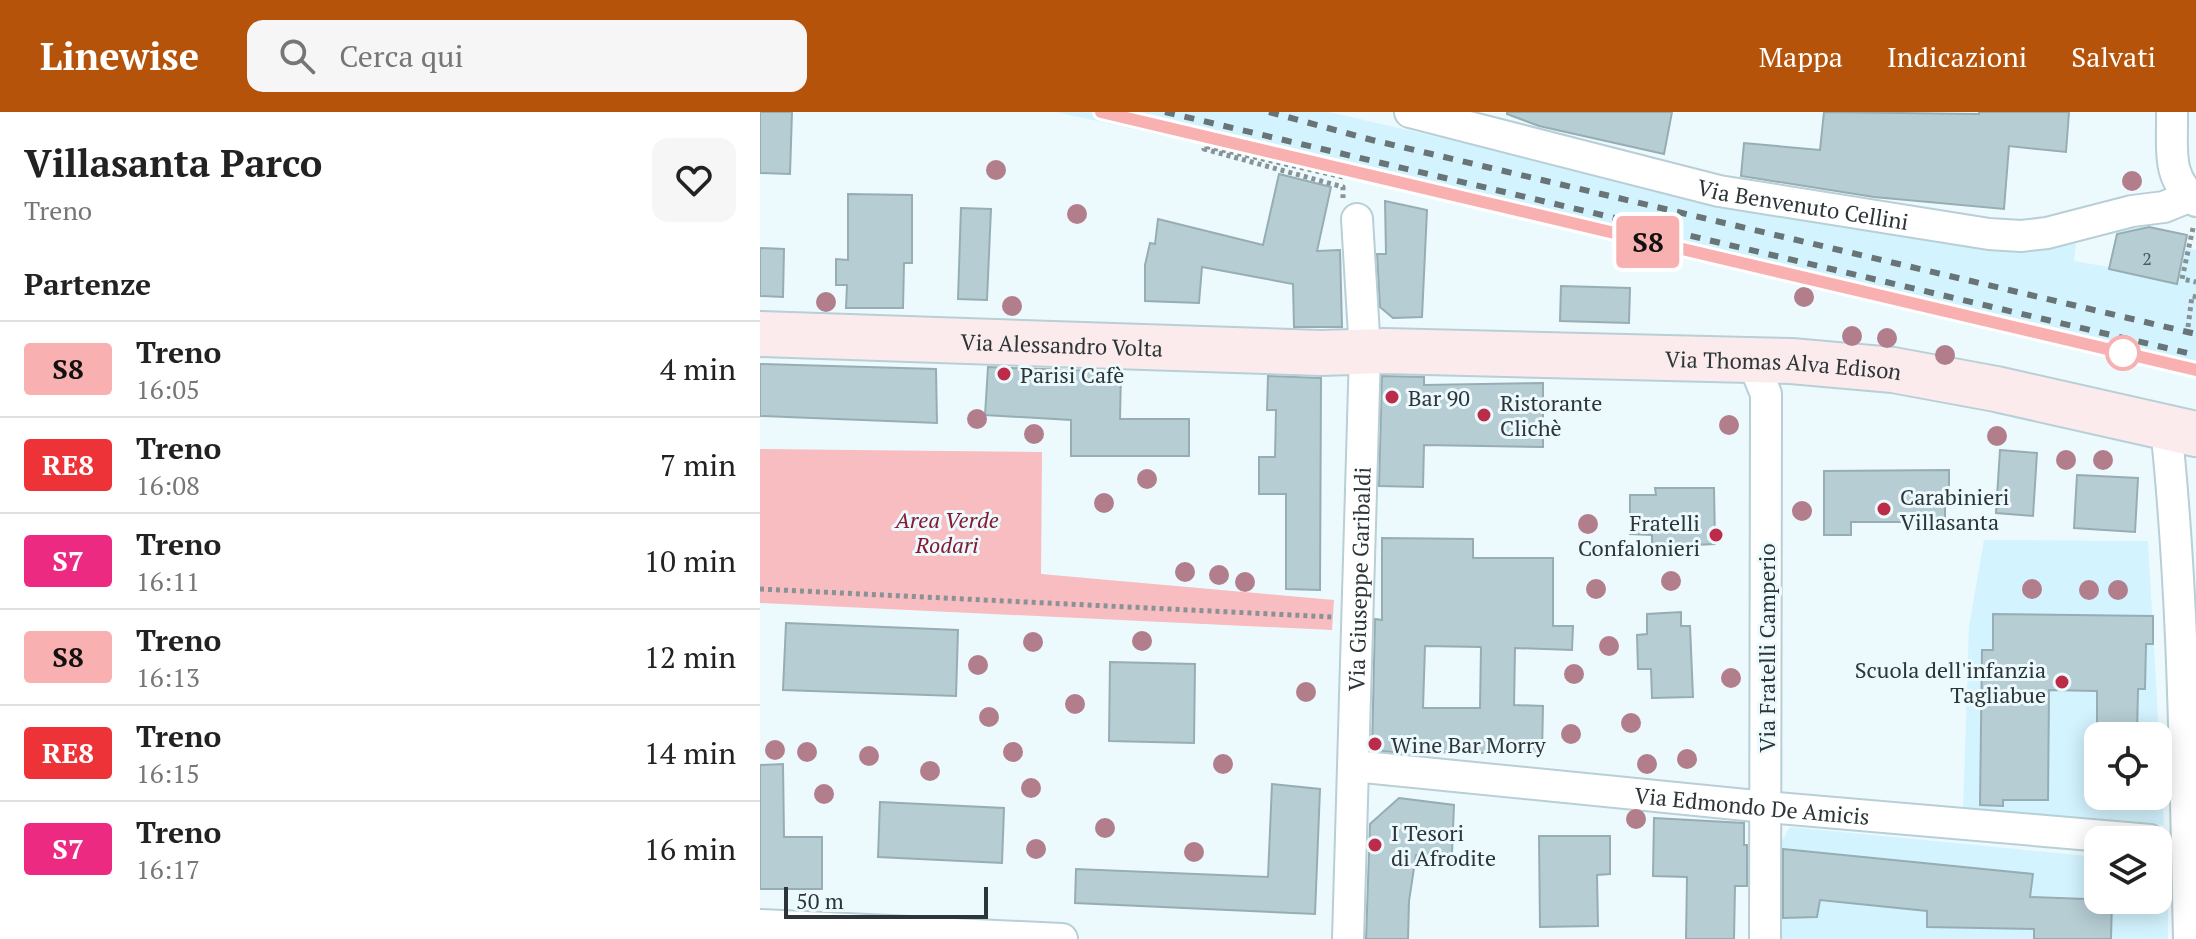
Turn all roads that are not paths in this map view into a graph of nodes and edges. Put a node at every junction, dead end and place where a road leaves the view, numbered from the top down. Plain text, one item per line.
1 (1410, 112) edge
2 (2172, 112) edge
3 (2194, 205) edge
4 (1357, 219) road end
5 (760, 334) edge
6 (1365, 352) junction
7 (1752, 360) junction
8 (2181, 431) edge
9 (1354, 766) junction
10 (1766, 807) junction
11 (2084, 834) edge
12 (2180, 844) edge
13 (760, 925) edge
14 (1062, 939) edge
15 (1348, 939) edge
16 (1765, 939) edge
17 (2189, 939) edge

1 - 3 street, Via Benvenuto Cellini
2 - 3 street
4 - 6 street, Via Giuseppe Garibaldi
5 - 6 main road, Via Alessandro Volta
6 - 7 main road, Via Thomas Alva Edison
6 - 9 street, Via Giuseppe Garibaldi
7 - 8 main road, Via Thomas Alva Edison
7 - 10 street, Via Fratelli Camperio
8 - 12 street
9 - 10 street, Via Edmondo De Amicis
9 - 15 street, Via Giuseppe Garibaldi
10 - 11 street, Via Edmondo De Amicis
10 - 16 street, Via Fratelli Camperio
12 - 17 street
13 - 14 street

